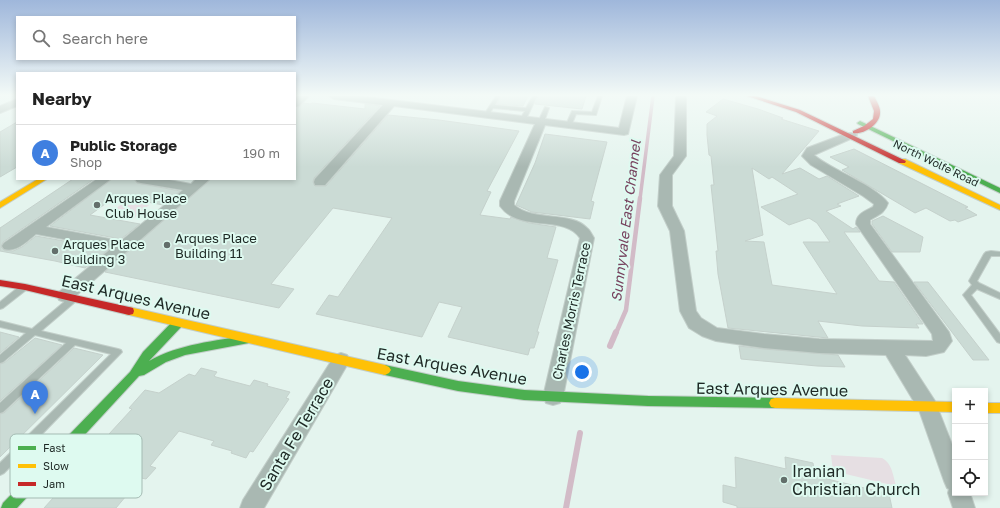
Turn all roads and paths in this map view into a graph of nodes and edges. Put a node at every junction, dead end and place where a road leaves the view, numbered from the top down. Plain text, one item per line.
1 (376, 120) edge
2 (536, 120) edge
3 (571, 120) edge
4 (627, 120) edge
5 (681, 120) edge
6 (817, 120) edge
7 (851, 120) edge
8 (874, 120) edge
9 (541, 122) junction
10 (569, 125) junction
11 (868, 126) junction
12 (851, 134) junction
13 (41, 180) edge
14 (104, 180) edge
15 (156, 180) edge
16 (320, 182) dead end
17 (199, 183) edge
18 (1000, 191) edge
19 (0, 206) edge
20 (1000, 208) edge
21 (33, 229) junction
22 (9, 246) dead end
23 (124, 246) junction
24 (1000, 254) edge
25 (0, 282) edge
26 (976, 285) junction
27 (25, 287) junction
28 (1000, 296) edge
29 (69, 297) junction
30 (0, 306) edge
31 (178, 322) junction
32 (0, 324) edge
33 (33, 332) junction
34 (249, 339) junction
35 (1000, 340) edge
36 (74, 341) junction
37 (891, 348) junction
38 (0, 360) edge
39 (341, 360) junction
40 (134, 375) junction
41 (552, 397) junction
42 (928, 407) junction
43 (952, 407) edge
44 (988, 408) edge
45 (1000, 408) edge
46 (0, 409) edge
47 (36, 434) edge
48 (78, 434) edge
49 (10, 460) edge
50 (0, 470) edge
51 (952, 473) edge
52 (960, 496) edge
53 (17, 498) edge
54 (8, 508) edge
55 (251, 508) edge
56 (964, 508) edge

1 - 16 street
2 - 9 street
3 - 10 lane
4 - 10 street
5 - 37 street
6 - 12 main road, North Wolfe Road
7 - 11 main road, North Wolfe Road
8 - 11 main road
9 - 10 street
9 - 41 street, Charles Morris Terrace
11 - 12 main road
11 - 18 main road, North Wolfe Road
12 - 20 main road, North Wolfe Road
12 - 37 street
13 - 19 main road
14 - 21 street
15 - 17 street
17 - 23 street
21 - 22 street
21 - 23 street
23 - 29 street
24 - 26 lane
25 - 27 main road, East Arques Avenue
26 - 28 lane
26 - 35 lane
27 - 29 main road, East Arques Avenue
27 - 30 lane
29 - 31 main road, East Arques Avenue
29 - 33 lane
31 - 34 main road, East Arques Avenue
31 - 40 main road
32 - 33 lane
33 - 36 lane
33 - 38 lane
34 - 39 main road, East Arques Avenue
34 - 40 main road
36 - 46 lane
36 - 47 lane
37 - 42 street
39 - 41 main road, East Arques Avenue
39 - 55 street, Santa Fe Terrace
40 - 48 main road
41 - 42 main road, East Arques Avenue
42 - 43 main road, East Arques Avenue
42 - 51 street
44 - 45 main road
49 - 50 lane
52 - 56 street
53 - 54 main road

